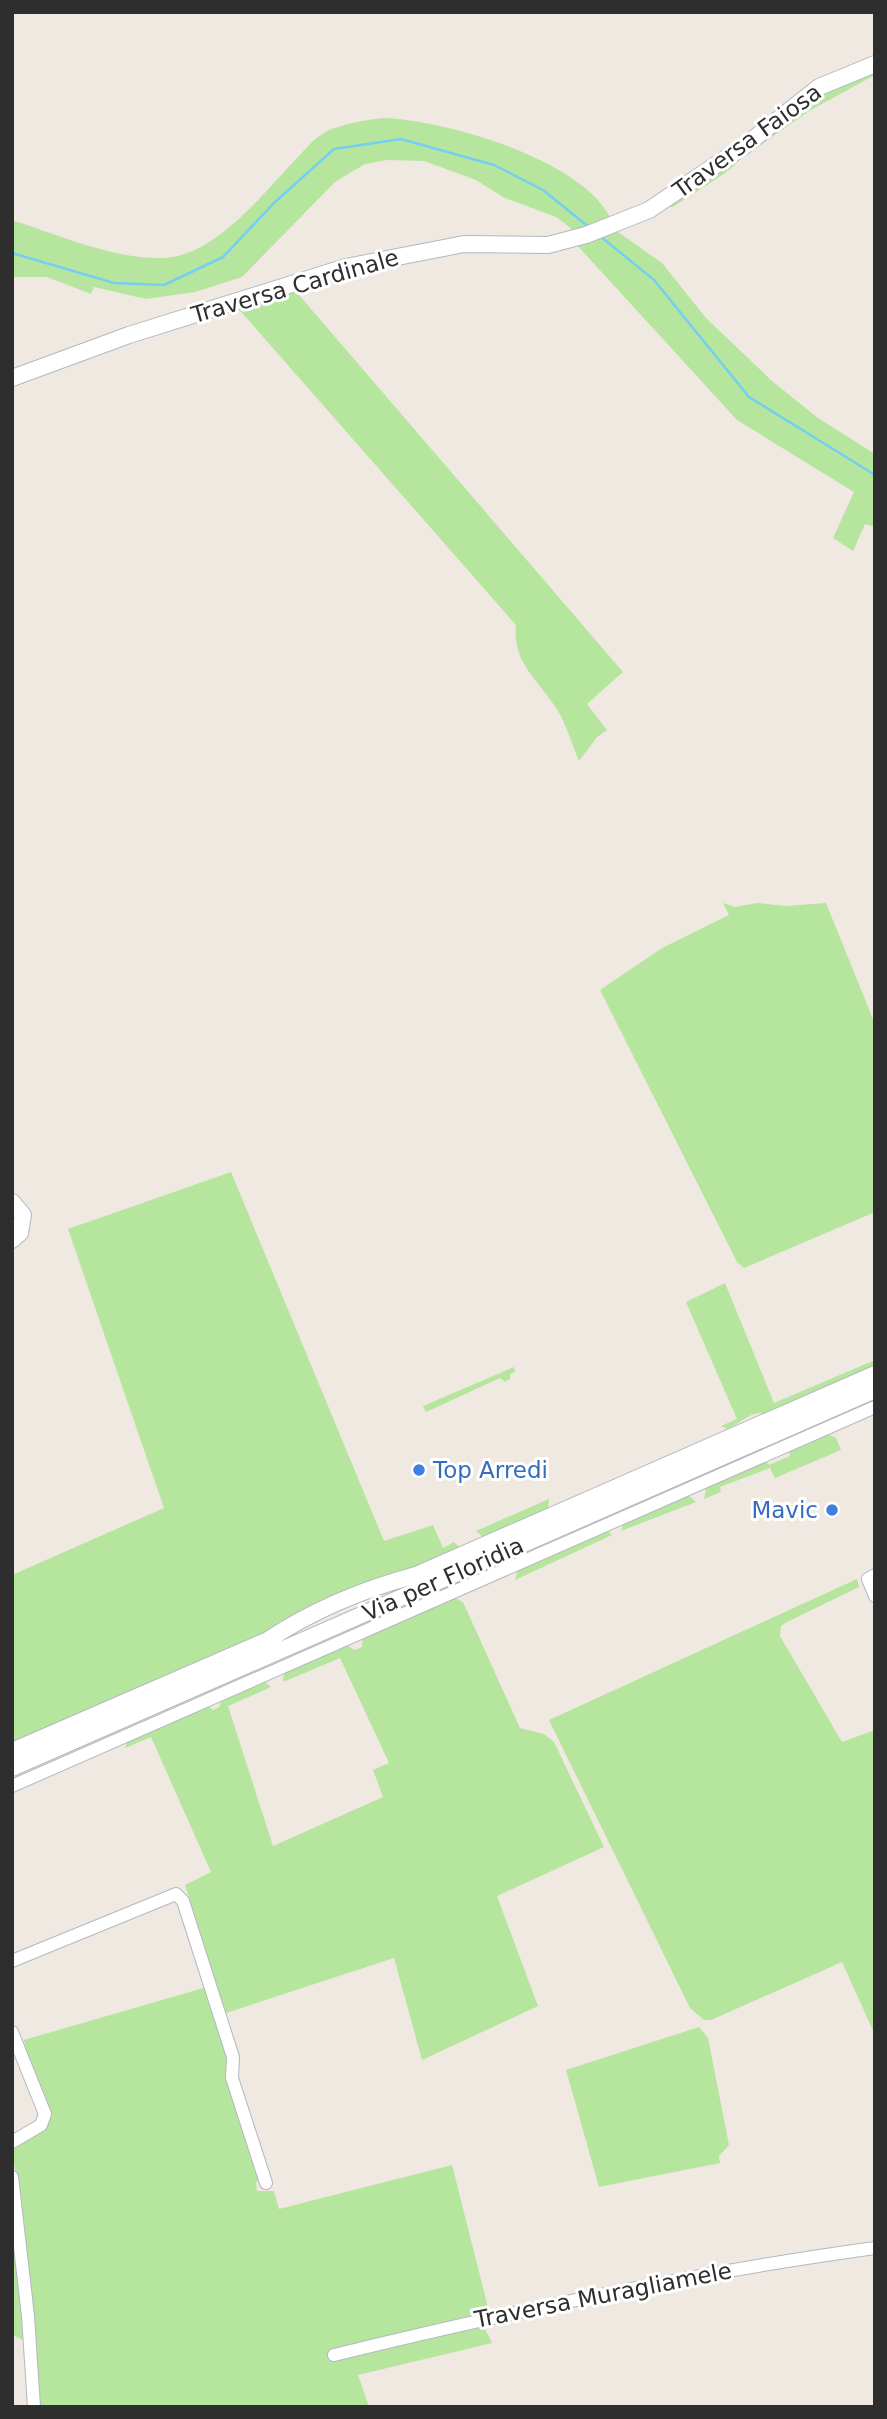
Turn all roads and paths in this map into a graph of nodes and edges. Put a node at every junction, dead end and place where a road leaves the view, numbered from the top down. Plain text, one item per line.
1 (875, 64) edge
2 (586, 235) joint
3 (12, 378) edge
4 (12, 1202) edge
5 (12, 1240) edge
6 (875, 1374) edge
7 (875, 1390) edge
8 (875, 1407) edge
9 (875, 1576) edge
10 (875, 1596) edge
11 (12, 1751) edge
12 (12, 1768) edge
13 (12, 1786) edge
14 (12, 1961) edge
15 (12, 2032) edge
16 (12, 2142) edge
17 (12, 2177) edge
18 (266, 2183) dead end
19 (875, 2248) edge
20 (334, 2355) dead end
21 (34, 2407) edge

1 - 2 street, Traversa Faiosa
2 - 3 street, Traversa Cardinale
4 - 5 street
6 - 11 street
7 - 12 street, Via per Floridia
8 - 13 street
9 - 10 street
14 - 18 street
15 - 16 street
17 - 21 street
19 - 20 street, Traversa Muragliamele

